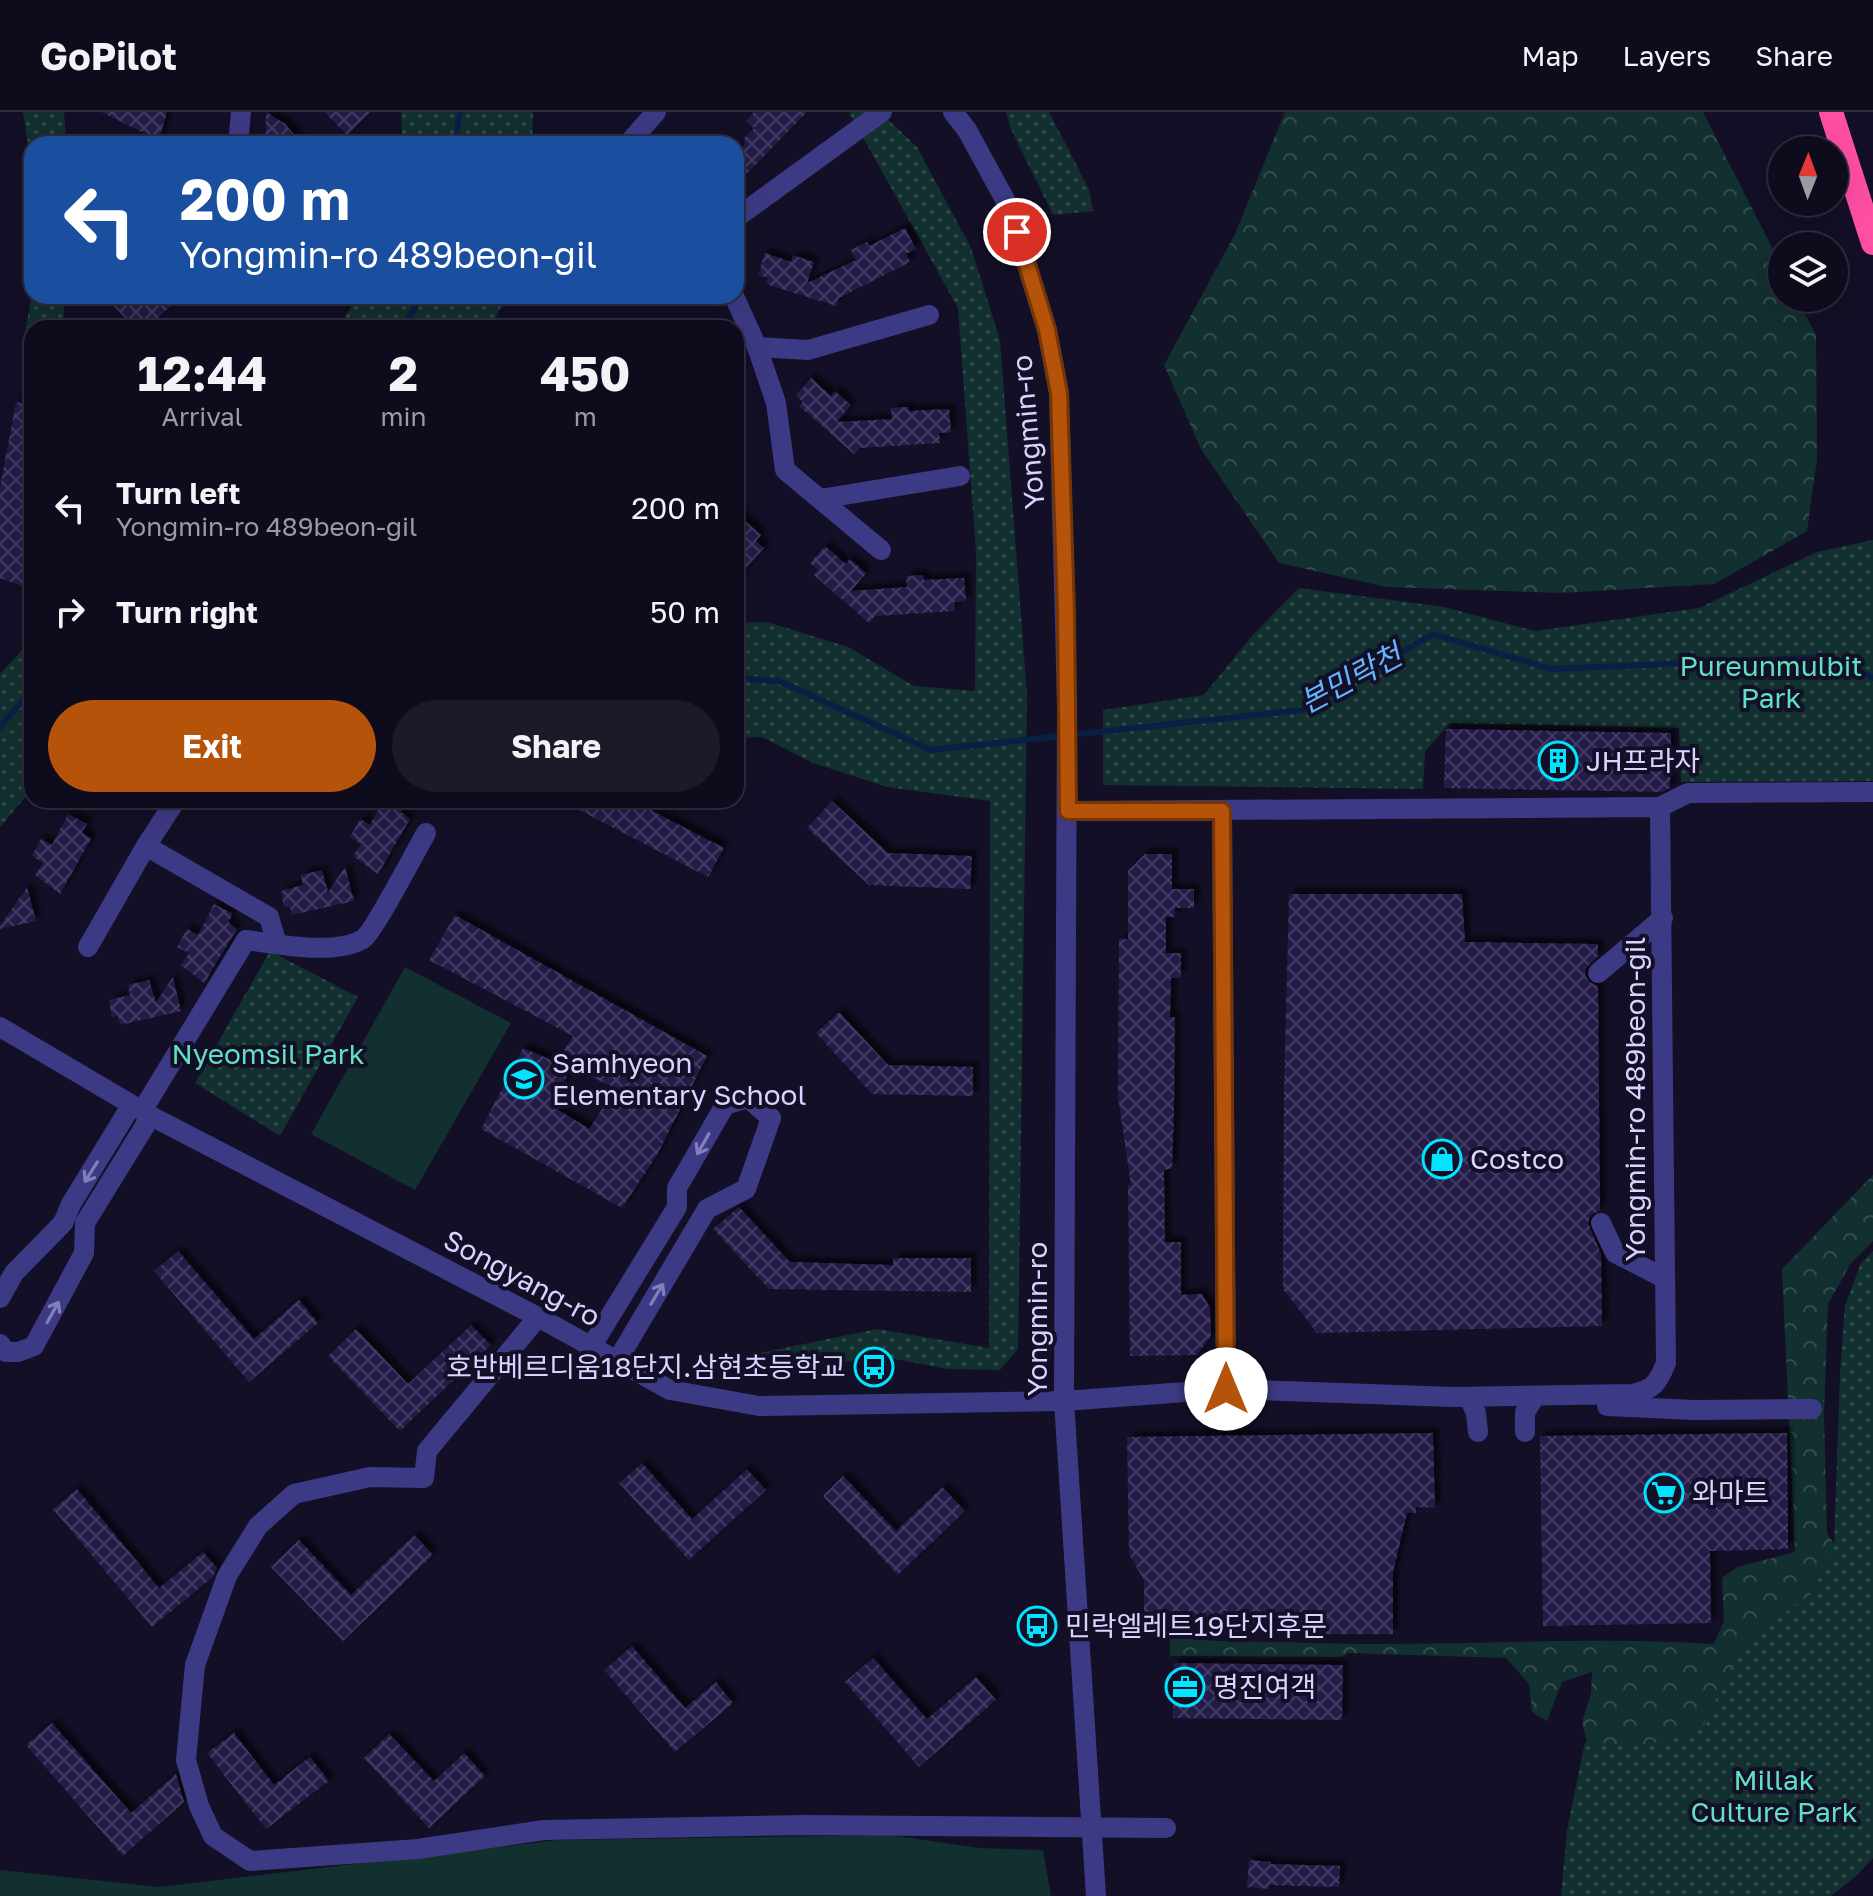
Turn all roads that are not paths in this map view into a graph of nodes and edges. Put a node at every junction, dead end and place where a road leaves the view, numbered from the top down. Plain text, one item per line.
1 (241, 112) edge
2 (656, 112) edge
3 (882, 112) edge
4 (953, 112) edge
5 (1831, 112) edge
6 (239, 136) edge
7 (635, 136) edge
8 (744, 212) edge
9 (1873, 243) edge
10 (738, 304) edge
11 (929, 315) dead end
12 (757, 347) junction
13 (960, 476) dead end
14 (820, 499) junction
15 (881, 550) dead end
16 (1873, 792) edge
17 (1660, 807) junction
18 (171, 808) edge
19 (1068, 811) junction
20 (1222, 811) junction
21 (426, 833) dead end
22 (146, 846) junction
23 (1663, 918) junction
24 (277, 944) junction
25 (88, 947) dead end
26 (1598, 973) dead end
27 (0, 1027) edge
28 (141, 1111) junction
29 (1601, 1223) dead end
30 (1664, 1278) junction
31 (0, 1298) edge
32 (538, 1317) junction
33 (0, 1344) edge
34 (591, 1347) junction
35 (617, 1361) junction
36 (1226, 1389) junction
37 (1568, 1396) junction
38 (1469, 1397) junction
39 (1534, 1398) junction
40 (1064, 1401) junction
41 (1812, 1409) dead end
42 (1478, 1432) dead end
43 (1525, 1432) dead end
44 (1093, 1827) junction
45 (1166, 1828) dead end
46 (1096, 1896) edge

1 - 6 street
2 - 7 street
3 - 8 street
4 - 19 street, Yongmin-ro
5 - 9 highway
10 - 12 street
11 - 12 street
12 - 14 street
13 - 14 street
14 - 15 street
16 - 17 street
17 - 20 street
17 - 23 street, Yongmin-ro 489beon-gil
18 - 22 street
19 - 20 street
19 - 40 street, Yongmin-ro
20 - 36 street
21 - 24 street
22 - 24 street
22 - 25 street
23 - 26 street
23 - 30 street, Yongmin-ro 489beon-gil
24 - 28 street
27 - 28 street, Songyang-ro
28 -> 31 street
28 - 32 street, Songyang-ro
33 -> 28 street
29 - 30 street
30 - 37 street, Yongmin-ro 489beon-gil
32 - 34 street, Songyang-ro
32 - 44 street
34 - 35 street, Songyang-ro
35 -> 34 street
35 - 40 street, Songyang-ro
36 - 38 street, Yongmin-ro 489beon-gil
36 - 40 street, Yongmin-ro 489beon-gil
37 - 39 street, Yongmin-ro 489beon-gil
37 - 41 street
38 - 39 street, Yongmin-ro 489beon-gil
38 - 42 street
39 - 43 street
40 - 44 street, Yongmin-ro
44 - 45 street
44 - 46 street, Yongmin-ro

